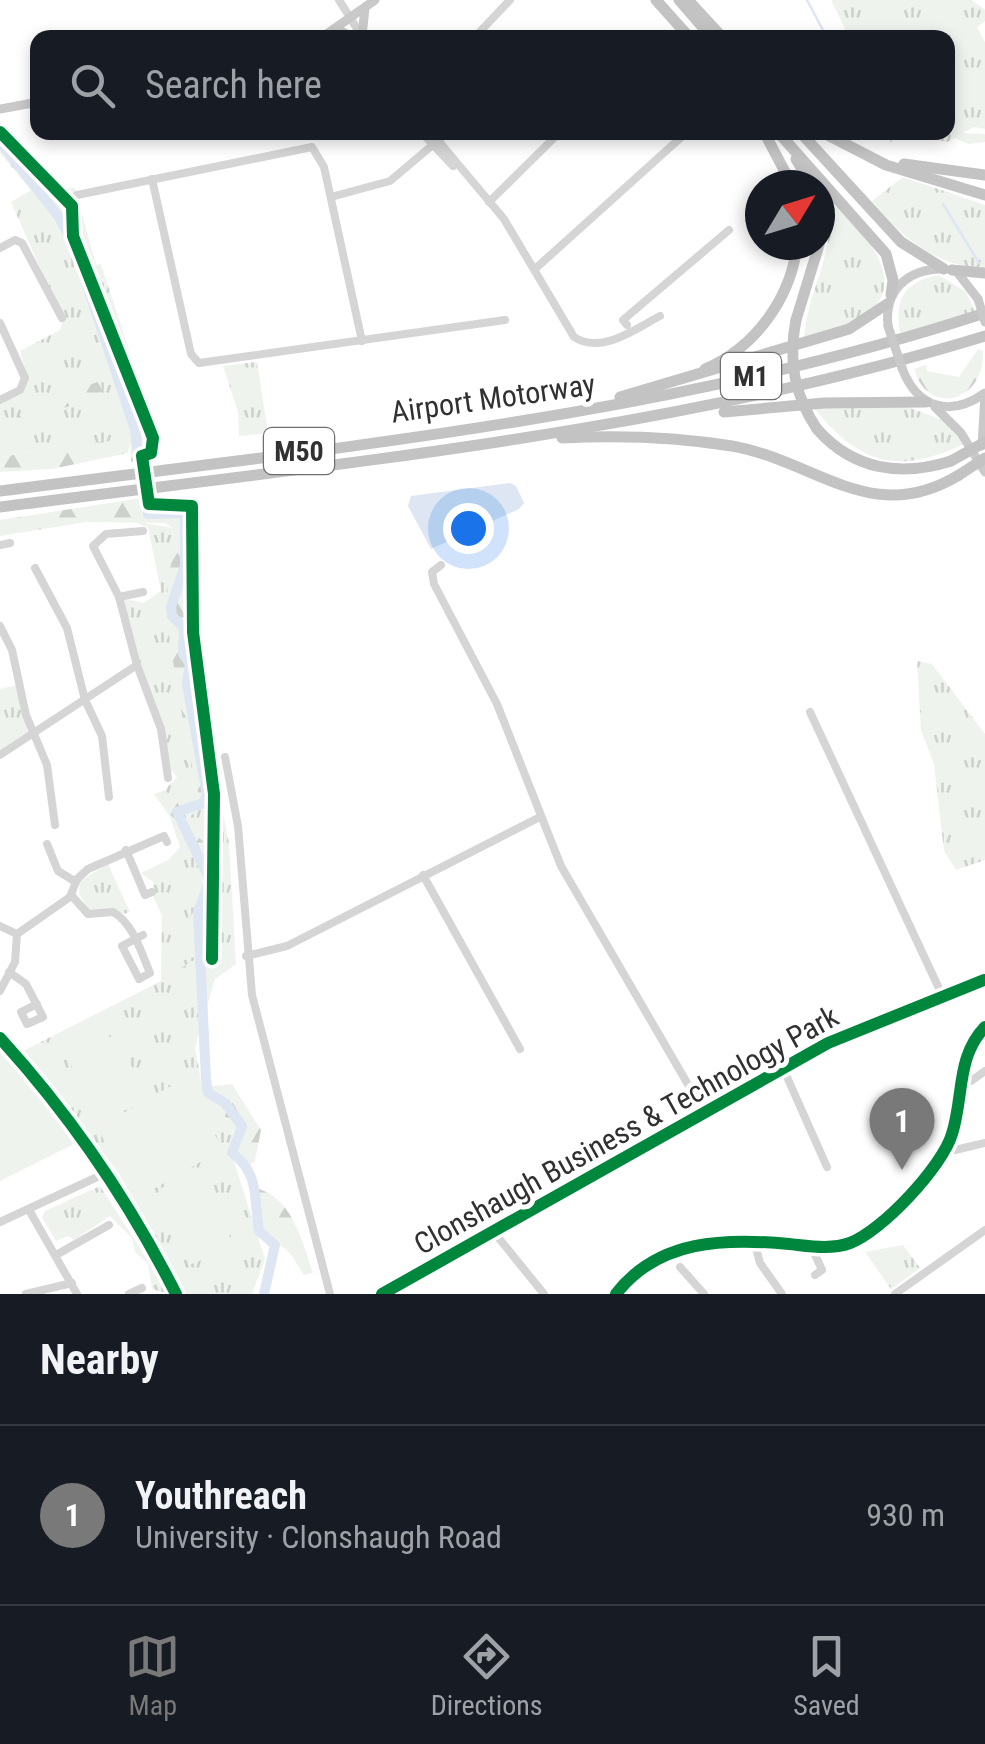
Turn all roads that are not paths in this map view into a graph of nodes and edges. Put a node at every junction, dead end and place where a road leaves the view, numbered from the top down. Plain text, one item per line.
1 (339, 0) edge
2 (375, 0) edge
3 (510, 0) edge
4 (655, 0) edge
5 (679, 0) edge
6 (688, 0) edge
7 (365, 8) junction
8 (355, 30) edge
9 (358, 30) edge
10 (358, 30) edge
11 (482, 30) edge
12 (681, 30) edge
13 (705, 30) edge
14 (716, 30) edge
15 (30, 103) edge
16 (0, 108) edge
17 (430, 140) edge
18 (434, 140) edge
19 (441, 140) edge
20 (552, 140) edge
21 (678, 140) edge
22 (768, 140) edge
23 (781, 140) edge
24 (783, 140) edge
25 (807, 140) edge
26 (838, 140) edge
27 (849, 140) edge
28 (436, 145) junction
29 (784, 170) edge
30 (802, 170) edge
31 (985, 175) edge
32 (152, 179) junction
33 (76, 195) dead end
34 (985, 195) edge
35 (331, 196) junction
36 (489, 202) junction
37 (729, 230) dead end
38 (0, 248) edge
39 (793, 260) edge
40 (814, 260) edge
41 (535, 270) junction
42 (948, 270) junction
43 (985, 273) edge
44 (889, 300) junction
45 (640, 304) junction
46 (985, 312) edge
47 (660, 316) dead end
48 (62, 318) dead end
49 (505, 320) dead end
50 (650, 322) junction
51 (985, 322) edge
52 (0, 324) edge
53 (626, 324) dead end
54 (985, 336) edge
55 (362, 341) junction
56 (664, 386) junction
57 (985, 394) edge
58 (0, 400) edge
59 (930, 404) junction
60 (514, 421) junction
61 (616, 424) junction
62 (491, 442) junction
63 (985, 442) edge
64 (985, 457) edge
65 (985, 472) edge
66 (0, 488) edge
67 (0, 511) edge
68 (143, 531) dead end
69 (441, 566) dead end
70 (35, 568) dead end
71 (144, 592) dead end
72 (119, 596) junction
73 (0, 626) edge
74 (137, 666) junction
75 (86, 700) junction
76 (810, 712) dead end
77 (34, 733) junction
78 (0, 754) edge
79 (225, 757) dead end
80 (168, 778) dead end
81 (110, 797) dead end
82 (540, 817) junction
83 (55, 824) dead end
84 (166, 842) dead end
85 (47, 844) dead end
86 (126, 850) junction
87 (424, 876) junction
88 (76, 882) junction
89 (152, 892) dead end
90 (72, 895) junction
91 (0, 926) edge
92 (16, 934) junction
93 (139, 938) junction
94 (246, 956) junction
95 (9, 972) junction
96 (984, 980) edge
97 (0, 990) edge
98 (943, 997) junction
99 (36, 1004) dead end
100 (985, 1026) edge
101 (0, 1038) edge
102 (520, 1049) dead end
103 (783, 1068) junction
104 (985, 1071) edge
105 (971, 1081) dead end
106 (704, 1112) junction
107 (985, 1144) edge
108 (955, 1150) dead end
109 (827, 1167) dead end
110 (108, 1172) junction
111 (30, 1210) junction
112 (0, 1222) edge
113 (110, 1226) dead end
114 (985, 1230) edge
115 (493, 1232) junction
116 (755, 1244) junction
117 (812, 1246) junction
118 (56, 1255) junction
119 (680, 1267) dead end
120 (815, 1275) dead end
121 (404, 1282) junction
122 (72, 1283) junction
123 (142, 1288) dead end
124 (26, 1294) edge
125 (77, 1294) edge
126 (129, 1294) edge
127 (176, 1294) edge
128 (330, 1294) edge
129 (382, 1294) edge
130 (410, 1294) edge
131 (544, 1294) edge
132 (616, 1294) edge
133 (704, 1294) edge
134 (782, 1294) edge
135 (895, 1294) edge

1 - 8 street
2 - 7 main road
3 - 11 street
4 - 12 highway
5 - 13 highway
6 - 14 highway
7 - 9 main road
7 - 10 main road
15 - 16 main road
17 - 28 street
18 - 28 street
19 - 28 street
20 - 36 street
21 - 41 street
22 - 29 highway
23 - 30 highway
24 - 44 highway
25 - 42 highway
26 - 34 highway
27 - 31 highway
28 - 35 street
28 - 36 street
32 - 33 street
32 - 35 street
32 - 55 street
35 - 55 street
36 - 41 street
37 - 45 street
38 - 48 street
39 - 56 highway, M50
40 - 63 highway, bridge
41 - 50 street
42 - 43 highway
42 - 44 main road
42 - 51 main road, bridge
44 - 56 highway
44 - 59 main road, bridge
45 - 50 street
45 - 53 street
46 - 60 highway, Airport Motorway / M1
47 - 50 street
49 - 55 street
52 - 58 street
54 - 61 highway, Airport Motorway / M1
56 - 60 highway, M50
57 - 59 main road
57 - 64 main road
59 - 61 highway
59 - 65 main road
60 - 66 highway, Airport Motorway / M50
61 - 62 highway, Airport Motorway / M1
62 - 64 highway, M50, bridge
62 - 67 highway, Airport Motorway / M50
68 - 72 street
69 - 82 street, Clonshaugh Business & Technology Park
70 - 75 street
71 - 72 street
72 - 74 street
73 - 77 street
74 - 75 street
74 - 80 street
75 - 77 street
75 - 81 street
76 - 98 street
77 - 78 street
77 - 83 street
79 - 94 street
82 - 87 street
82 - 106 street, Clonshaugh Business & Technology Park
84 - 86 street
85 - 88 street
86 - 88 street
86 - 89 street
87 - 94 street
87 - 102 street
88 - 90 street
90 - 92 street
90 - 93 street
91 - 92 street
92 - 95 street
93 - 93 street
94 - 128 street
95 - 97 street
95 - 99 street
96 - 98 street, Clonshaugh Business & Technology Park
98 - 103 street, Clonshaugh Business & Technology Park
100 - 117 street
101 - 110 main road
103 - 106 street, Clonshaugh Business & Technology Park
103 - 109 street, Clonshaugh Business & Technology Park
104 - 105 street
106 - 115 street, Clonshaugh Business & Technology Park
107 - 108 street
110 - 111 street
110 - 127 main road
111 - 112 street
111 - 118 street
113 - 118 street
114 - 135 street
115 - 121 street, Clonshaugh Business & Technology Park
115 - 131 street, Clonshaugh Business & Technology Park
116 - 117 street
116 - 132 street
116 - 134 street
117 - 120 street
118 - 122 street
119 - 133 street
121 - 129 street, Clonshaugh Business & Technology Park
121 - 130 street, Clonshaugh Business & Technology Park
122 - 124 street
122 - 125 street
123 - 126 street

